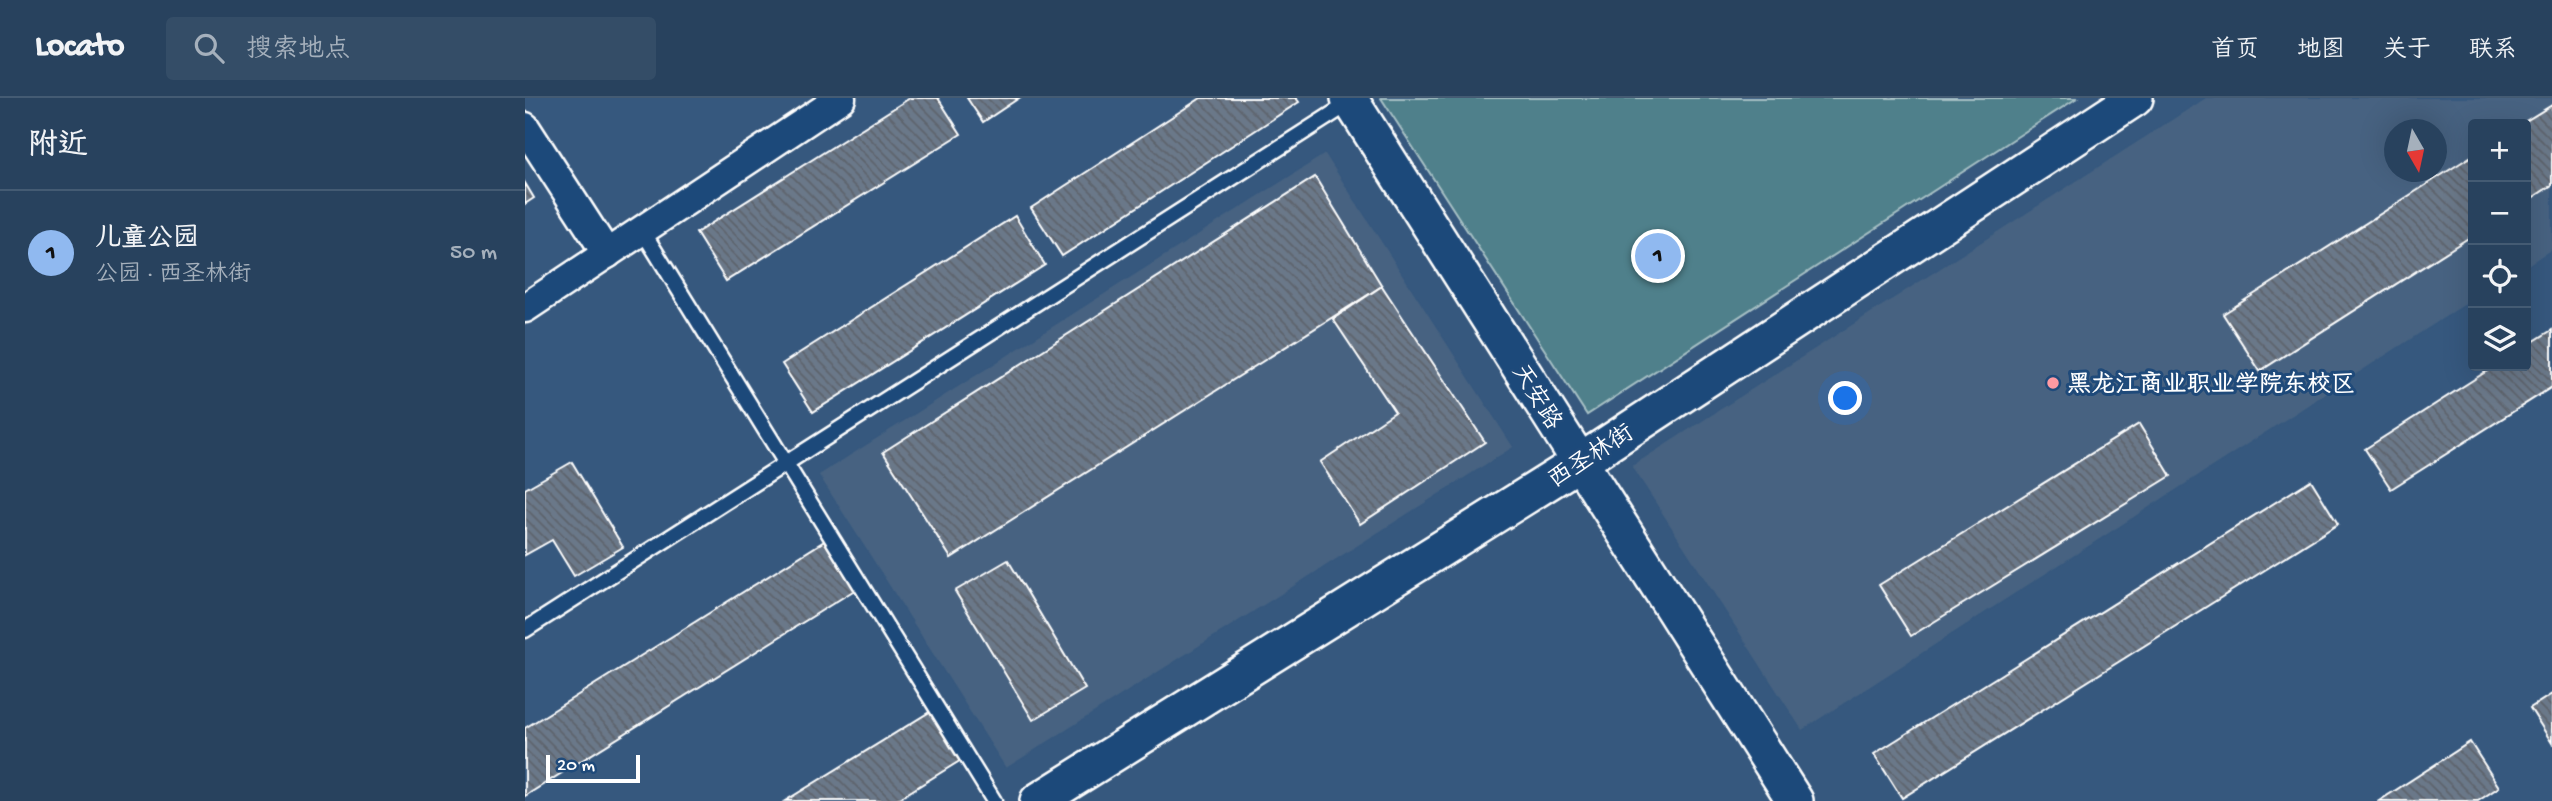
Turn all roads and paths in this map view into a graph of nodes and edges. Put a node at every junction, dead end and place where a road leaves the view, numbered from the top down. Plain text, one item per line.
1 (841, 98) edge
2 (2135, 98) edge
3 (1350, 100) edge
4 (525, 127) edge
5 (642, 230) junction
6 (607, 254) junction
7 (525, 308) edge
8 (1580, 462) junction
9 (784, 464) junction
10 (525, 630) edge
11 (994, 801) edge
12 (1038, 801) edge
13 (1795, 801) edge

1 - 5 street
2 - 8 street, 西圣林街
3 - 8 street, 天安路
3 - 9 lane
4 - 6 street
5 - 6 street
5 - 9 lane
6 - 7 street
8 - 12 street, 西圣林街
8 - 13 street, 天安路
9 - 10 lane
9 - 11 lane

